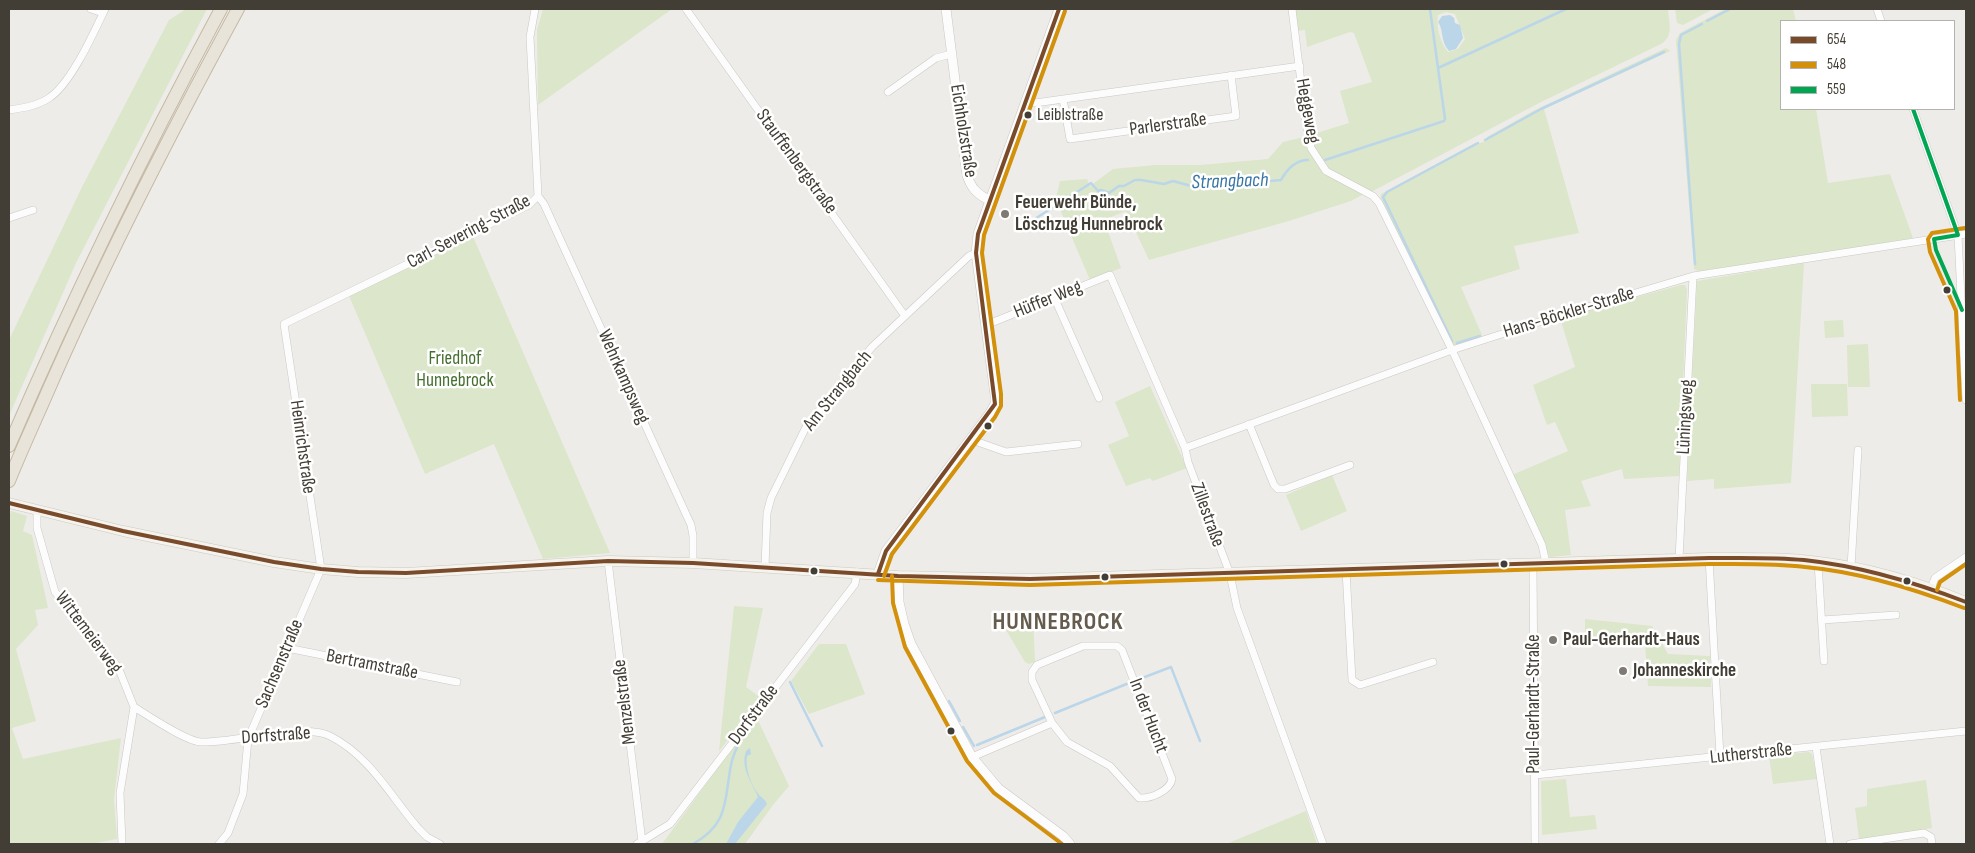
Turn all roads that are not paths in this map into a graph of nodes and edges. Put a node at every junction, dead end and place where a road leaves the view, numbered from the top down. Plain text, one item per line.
1 (91, 9) edge
2 (221, 9) edge
3 (238, 9) edge
4 (535, 9) edge
5 (686, 9) edge
6 (946, 9) edge
7 (1059, 9) edge
8 (1292, 9) edge
9 (104, 11) edge
10 (951, 54) junction
11 (1300, 66) junction
12 (1231, 75) junction
13 (888, 92) dead end
14 (1063, 99) junction
15 (1025, 101) junction
16 (9, 110) edge
17 (1913, 110) edge
18 (538, 196) junction
19 (989, 200) junction
20 (34, 210) dead end
21 (9, 218) edge
22 (1962, 235) edge
23 (976, 253) junction
24 (1110, 275) joint
25 (1693, 276) junction
26 (1054, 297) junction
27 (904, 316) junction
28 (284, 324) joint
29 (986, 325) junction
30 (1452, 350) junction
31 (1099, 398) dead end
32 (1966, 400) edge
33 (1250, 424) junction
34 (971, 436) junction
35 (1078, 444) dead end
36 (9, 446) edge
37 (1185, 448) junction
38 (1858, 450) dead end
39 (1350, 464) dead end
40 (10, 478) edge
41 (9, 503) edge
42 (37, 511) junction
43 (1966, 557) edge
44 (1708, 558) junction
45 (1680, 559) junction
46 (608, 561) junction
47 (1818, 562) junction
48 (693, 563) junction
49 (1546, 563) junction
50 (1533, 564) junction
51 (1851, 566) junction
52 (765, 567) junction
53 (321, 569) junction
54 (1346, 570) junction
55 (857, 572) junction
56 (878, 574) junction
57 (1230, 574) junction
58 (898, 576) junction
59 (1931, 588) junction
60 (1966, 602) edge
61 (1896, 615) dead end
62 (1822, 620) junction
63 (287, 648) junction
64 (1824, 660) dead end
65 (1433, 662) dead end
66 (457, 682) dead end
67 (134, 707) junction
68 (1052, 723) junction
69 (1966, 731) edge
70 (248, 739) junction
71 (1816, 747) junction
72 (1720, 756) junction
73 (972, 757) junction
74 (1535, 775) junction
75 (640, 843) edge
76 (122, 844) edge
77 (219, 844) edge
78 (440, 844) edge
79 (1070, 844) edge
80 (1323, 844) edge
81 (1535, 844) edge
82 (1830, 844) edge
83 (1850, 844) edge
84 (1932, 844) edge

1 - 9 street
2 - 36 highway
3 - 40 highway
4 - 18 street, Carl-Severing-Straße
5 - 27 street, Stauffenbergstraße
6 - 10 street, Eichholzstraße
7 - 15 street
8 - 11 street, Heggeweg
9 - 16 street
10 - 13 street
10 - 19 street, Eichholzstraße
11 - 12 street
11 - 30 street, Heggeweg
12 - 14 street
12 - 14 street, Parlerstraße
14 - 15 street
15 - 19 street
17 - 22 street
18 - 28 street, Carl-Severing-Straße
18 - 48 street, Wehrkampsweg
19 - 23 street
20 - 21 street
22 - 25 street, Hans-Böckler-Straße
22 - 32 street
23 - 27 street, Am Strangbach
23 - 29 street
24 - 26 street, Hüffer Weg
24 - 37 street, Zillestraße
25 - 30 street, Hans-Böckler-Straße
25 - 45 street, Lüningsweg
26 - 29 street, Hüffer Weg
26 - 31 street
27 - 52 street, Am Strangbach
28 - 53 street, Heinrichstraße
29 - 34 street
30 - 33 street, Hans-Böckler-Straße
30 - 49 street, Heggeweg
33 - 37 street, Hans-Böckler-Straße
33 - 39 street
34 - 35 street
34 - 56 street
37 - 57 street, Zillestraße
38 - 51 street
41 - 42 main road
42 - 53 main road
42 - 67 street, Wittemeierweg
43 - 59 street
44 - 45 main road
44 - 47 main road
44 - 72 street
45 - 49 main road
46 - 48 main road
46 - 53 main road
46 - 75 street, Menzelstraße
47 - 51 main road
47 - 62 street
48 - 52 main road
49 - 50 main road
50 - 54 main road
50 - 74 street, Paul-Gerhardt-Straße
51 - 59 main road
52 - 55 main road
53 - 63 street, Sachsenstraße
54 - 57 main road
54 - 65 street
55 - 56 main road
55 - 75 street, Dorfstraße
56 - 58 main road
57 - 58 main road
57 - 80 street, Zillestraße
58 - 73 street
59 - 60 main road
61 - 62 street
62 - 64 street
63 - 66 street, Bertramstraße
63 - 70 street, Sachsenstraße
67 - 70 street, Dorfstraße
67 - 76 street
68 - 68 street, In der Hucht
68 - 73 street
69 - 71 street, Lutherstraße
70 - 77 street, Sachsenstraße
70 - 78 street, Dorfstraße
71 - 72 street, Lutherstraße
71 - 82 street
72 - 74 street, Lutherstraße
73 - 79 street
74 - 81 street, Paul-Gerhardt-Straße
83 - 84 street

